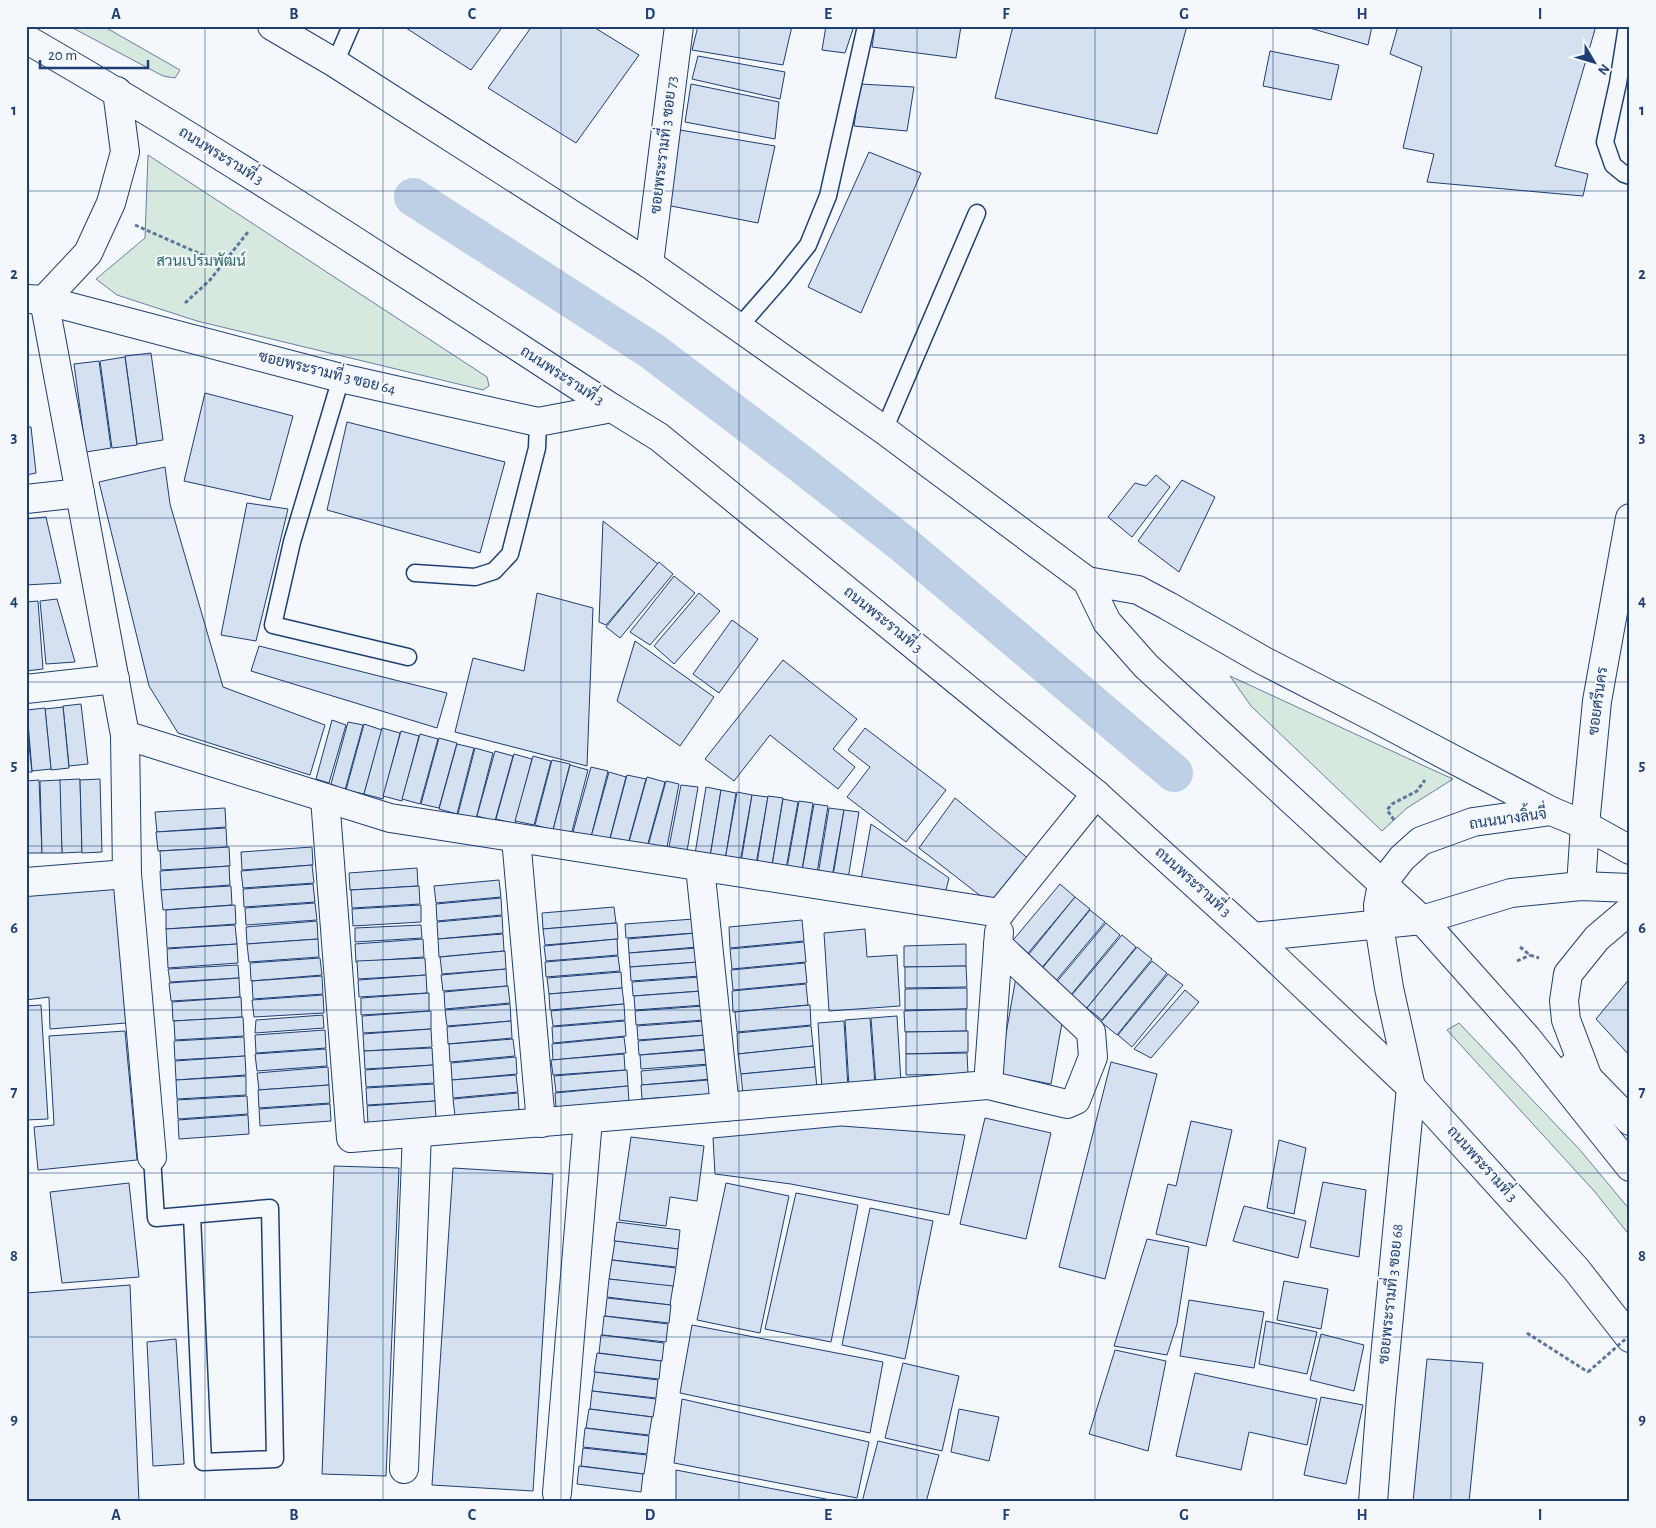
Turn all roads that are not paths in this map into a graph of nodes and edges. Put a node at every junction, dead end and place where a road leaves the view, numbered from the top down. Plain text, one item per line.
1 (272, 26) edge
2 (351, 26) edge
3 (679, 26) edge
4 (866, 26) edge
5 (1627, 26) edge
6 (26, 38) edge
7 (335, 63) junction
8 (118, 91) junction
9 (1630, 176) edge
10 (977, 213) dead end
11 (649, 264) junction
12 (35, 299) edge
13 (738, 328) junction
14 (342, 378) junction
15 (612, 408) junction
16 (538, 422) junction
17 (884, 430) junction
18 (80, 494) junction
19 (26, 499) edge
20 (1630, 518) edge
21 (415, 573) dead end
22 (1087, 581) junction
23 (408, 657) dead end
24 (115, 679) junction
25 (26, 690) edge
26 (125, 735) junction
27 (1096, 794) junction
28 (325, 798) junction
29 (1551, 811) junction
30 (1585, 825) junction
31 (516, 838) junction
32 (1630, 850) edge
33 (700, 867) junction
34 (127, 874) junction
35 (26, 882) edge
36 (1382, 884) junction
37 (1581, 886) junction
38 (1630, 888) edge
39 (1630, 910) edge
40 (1000, 913) junction
41 (1422, 920) junction
42 (1379, 925) junction
43 (1253, 937) junction
44 (998, 946) junction
45 (1527, 1038) junction
46 (1588, 1078) junction
47 (988, 1085) junction
48 (1411, 1087) junction
49 (725, 1108) junction
50 (588, 1119) junction
51 (1630, 1121) edge
52 (541, 1122) junction
53 (416, 1133) junction
54 (152, 1157) joint
55 (1630, 1167) edge
56 (192, 1215) junction
57 (1630, 1336) edge
58 (404, 1469) dead end
59 (557, 1493) dead end
60 (1373, 1502) edge

1 - 7 street
2 - 7 lane
3 - 11 street, ซอยพระรามที่ 3 ซอย 73
4 - 13 lane
5 - 9 lane
6 - 8 street, ถนนพระรามที่ 3
7 - 11 street
8 - 12 street
8 - 15 street, ถนนพระรามที่ 3
10 - 17 lane
11 - 13 street
12 - 14 street, ซอยพระรามที่ 3 ซอย 64
12 - 18 street
13 - 17 street
14 - 16 street, ซอยพระรามที่ 3 ซอย 64
14 - 23 lane
15 - 16 street, ซอยพระรามที่ 3 ซอย 64
15 - 27 street, ถนนพระรามที่ 3
16 - 21 lane
17 - 22 street
18 - 19 street
18 - 24 street
20 - 30 street, ซอยศรีนคร
22 - 29 street
22 - 36 street
24 - 25 street
24 - 26 street
26 - 28 street
26 - 34 street
27 - 40 street
27 - 43 street, ถนนพระรามที่ 3
28 - 31 street
28 - 53 street
29 - 30 street, ถนนนางลิ้นจี่
29 - 36 street, ถนนนางลิ้นจี่
30 - 32 street, ถนนนางลิ้นจี่
30 - 37 street, ซอยศรีนคร
31 - 33 street
31 - 52 street
33 - 40 street
33 - 49 street
34 - 35 street
34 - 54 street
36 - 41 street
36 - 42 street, ถนนนางลิ้นจี่
37 - 38 street
37 - 41 street
39 - 46 street
40 - 44 street
41 - 42 street
41 - 45 street
42 - 43 street
42 - 48 street, ถนนนางลิ้นจี่
43 - 48 street, ถนนพระรามที่ 3
44 - 47 street
44 - 47 street
45 - 46 street
45 - 55 street
46 - 51 street
47 - 49 street
48 - 57 street, ถนนพระรามที่ 3
48 - 60 street, ซอยพระรามที่ 3 ซอย 68
49 - 50 street
50 - 52 street
50 - 59 street
52 - 53 street
53 - 58 street
54 - 56 lane
56 - 56 lane

